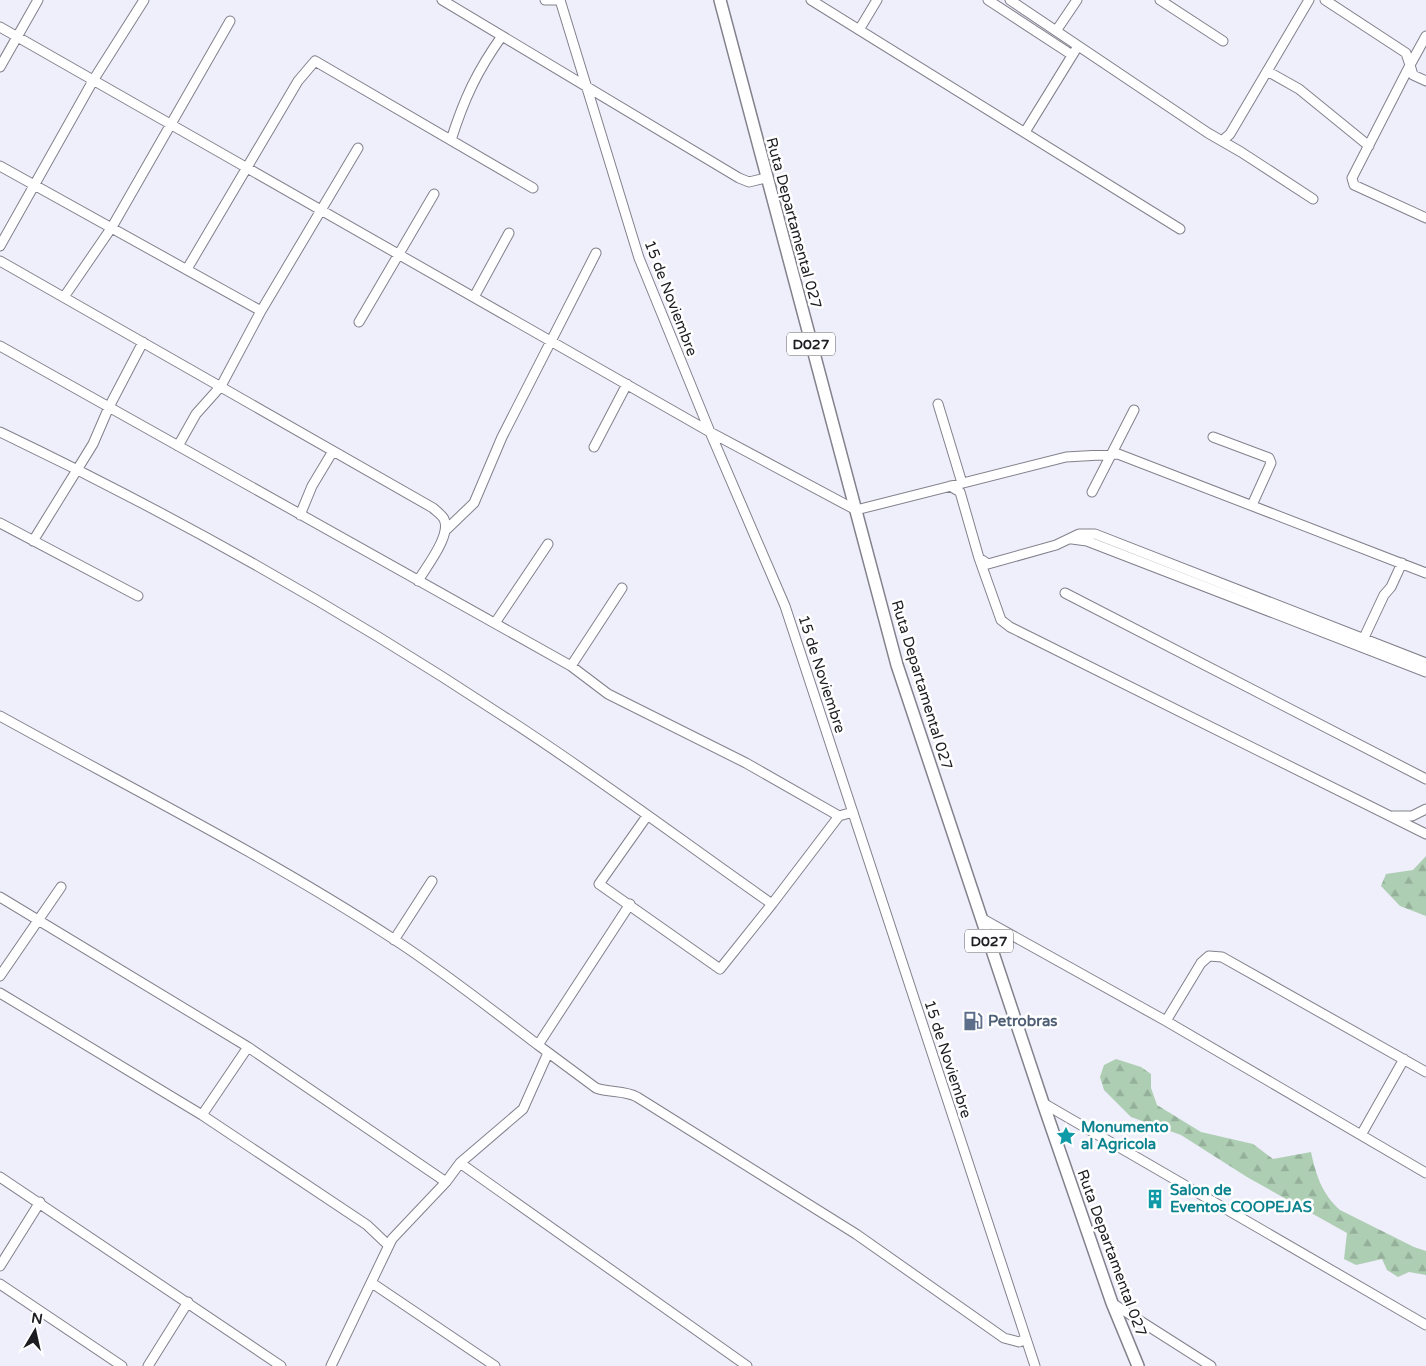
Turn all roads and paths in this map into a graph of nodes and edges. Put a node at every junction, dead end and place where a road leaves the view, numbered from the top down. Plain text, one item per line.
1 (38, 0) edge
2 (144, 0) edge
3 (442, 0) edge
4 (545, 0) edge
5 (560, 0) edge
6 (720, 0) edge
7 (811, 0) edge
8 (877, 0) edge
9 (988, 0) edge
10 (1010, 0) edge
11 (1076, 0) edge
12 (1160, 0) edge
13 (1309, 0) edge
14 (1325, 0) edge
15 (230, 21) dead end
16 (0, 27) edge
17 (859, 30) junction
18 (1056, 31) junction
19 (502, 36) junction
20 (1426, 36) edge
21 (17, 37) junction
22 (1223, 41) dead end
23 (1078, 46) junction
24 (1072, 55) junction
25 (1410, 65) junction
26 (0, 67) edge
27 (1267, 71) junction
28 (93, 80) junction
29 (1426, 81) edge
30 (588, 88) junction
31 (171, 124) junction
32 (1025, 132) junction
33 (451, 140) junction
34 (1222, 141) junction
35 (1369, 146) junction
36 (358, 148) dead end
37 (0, 166) edge
38 (247, 167) junction
39 (766, 178) junction
40 (35, 185) junction
41 (534, 188) dead end
42 (434, 194) dead end
43 (1313, 199) dead end
44 (321, 210) junction
45 (1426, 218) edge
46 (112, 227) junction
47 (1180, 229) dead end
48 (509, 233) dead end
49 (0, 246) edge
50 (596, 253) dead end
51 (399, 254) junction
52 (0, 261) edge
53 (187, 269) junction
54 (64, 297) junction
55 (474, 297) junction
56 (261, 311) junction
57 (360, 322) dead end
58 (550, 340) junction
59 (143, 342) junction
60 (0, 346) edge
61 (627, 384) junction
62 (221, 386) junction
63 (938, 404) dead end
64 (109, 407) junction
65 (1134, 410) dead end
66 (0, 432) edge
67 (710, 432) junction
68 (1214, 437) dead end
69 (178, 446) junction
70 (594, 447) dead end
71 (334, 451) junction
72 (1113, 454) junction
73 (77, 469) junction
74 (962, 483) junction
75 (950, 486) junction
76 (1092, 492) dead end
77 (1252, 505) junction
78 (856, 510) junction
79 (300, 514) junction
80 (0, 523) edge
81 (447, 529) junction
82 (33, 541) junction
83 (548, 544) dead end
84 (979, 558) junction
85 (1402, 563) junction
86 (1426, 573) edge
87 (418, 580) junction
88 (622, 588) dead end
89 (1065, 593) dead end
90 (138, 596) dead end
91 (495, 623) junction
92 (1362, 642) junction
93 (1426, 663) edge
94 (571, 666) junction
95 (1426, 672) edge
96 (0, 716) edge
97 (1426, 779) edge
98 (1426, 809) edge
99 (852, 812) junction
100 (1383, 813) junction
101 (647, 816) junction
102 (839, 816) junction
103 (1426, 834) edge
104 (432, 881) dead end
105 (61, 887) dead end
106 (0, 897) edge
107 (630, 904) junction
108 (772, 904) junction
109 (981, 918) junction
110 (40, 920) junction
111 (394, 940) junction
112 (0, 976) edge
113 (0, 993) edge
114 (1166, 1021) junction
115 (538, 1045) junction
116 (248, 1047) junction
117 (548, 1054) junction
118 (1404, 1059) junction
119 (1426, 1072) edge
120 (1043, 1104) junction
121 (202, 1115) junction
122 (1361, 1135) junction
123 (460, 1163) junction
124 (1426, 1173) edge
125 (0, 1177) edge
126 (446, 1182) junction
127 (40, 1202) junction
128 (388, 1245) junction
129 (0, 1266) edge
130 (372, 1283) junction
131 (0, 1284) edge
132 (188, 1302) junction
133 (1112, 1303) junction
134 (1426, 1325) edge
135 (1026, 1339) junction
136 (122, 1366) edge
137 (148, 1366) edge
138 (281, 1366) edge
139 (331, 1366) edge
140 (495, 1366) edge
141 (747, 1366) edge
142 (1034, 1366) edge
143 (1138, 1366) edge
144 (1211, 1366) edge

1 - 21 street
2 - 28 street
3 - 19 street
4 - 5 street
5 - 30 street, 15 de Noviembre
6 - 39 main road, Ruta Departamental 027 / D027
7 - 17 street
8 - 17 street
9 - 24 street
10 - 18 street
11 - 18 street
12 - 22 street
13 - 27 street
14 - 25 street
15 - 31 street
16 - 21 street
17 - 32 street
18 - 23 street
19 - 30 street
19 - 33 street
20 - 25 street
21 - 26 street
21 - 28 street
23 - 24 street
23 - 34 street
24 - 32 street
25 - 29 street
25 - 35 street
27 - 34 street
27 - 35 street
28 - 31 street
28 - 40 street
30 - 39 street
30 - 67 street, 15 de Noviembre
31 - 38 street
31 - 46 street
32 - 47 street
33 - 38 street
33 - 41 street
34 - 43 street
35 - 45 street
36 - 44 street
37 - 40 street
38 - 44 street
38 - 53 street
39 - 78 main road, Ruta Departamental 027 / D027
40 - 46 street
40 - 49 street
42 - 51 street
44 - 51 street
44 - 56 street
46 - 53 street
46 - 54 street
48 - 55 street
50 - 58 street
51 - 55 street
51 - 57 street
52 - 54 street
53 - 56 street
54 - 59 street
55 - 58 street
56 - 62 street
58 - 61 street
58 - 81 street
59 - 62 street
59 - 64 street
60 - 64 street
61 - 67 street
61 - 70 street
62 - 69 street
62 - 71 street
63 - 74 street
64 - 69 street
64 - 73 street
65 - 72 street
66 - 73 street
67 - 78 street
67 - 99 street, 15 de Noviembre
68 - 77 street
69 - 79 street
71 - 79 street
71 - 81 street
72 - 74 street
72 - 76 street
72 - 77 street
73 - 82 street
73 - 101 street
74 - 75 street
75 - 78 street
75 - 84 street
77 - 85 street
78 - 109 main road, Ruta Departamental 027 / D027
79 - 87 street
80 - 82 street
81 - 87 street
82 - 90 street
83 - 91 street
84 - 92 street
84 - 100 street
85 - 86 street
85 - 92 street
87 - 91 street
88 - 94 street
89 - 97 street
91 - 94 street
92 - 93 street
92 - 95 street
94 - 102 street
96 - 111 street
98 - 100 street
99 - 102 street
99 - 135 street, 15 de Noviembre
100 - 103 street
101 - 107 street
101 - 108 street
102 - 108 street
104 - 111 street
105 - 110 street
106 - 110 street
107 - 108 street
107 - 115 street
109 - 114 street
109 - 120 main road, Ruta Departamental 027 / D027
110 - 112 street
110 - 116 street
111 - 115 street
113 - 121 street
114 - 118 street
114 - 122 street
115 - 117 street
116 - 121 street
116 - 126 street
117 - 123 street
117 - 135 street
118 - 119 street
118 - 122 street
120 - 133 main road, Ruta Departamental 027 / D027
120 - 134 street
121 - 128 street
122 - 124 street
123 - 126 street
123 - 141 street
125 - 127 street
126 - 128 street
127 - 129 street
127 - 132 street
128 - 130 street
130 - 139 street
130 - 140 street
131 - 136 street
132 - 137 street
132 - 138 street
133 - 143 main road, Ruta Departamental 027 / D027
133 - 144 street
135 - 142 street, 15 de Noviembre

